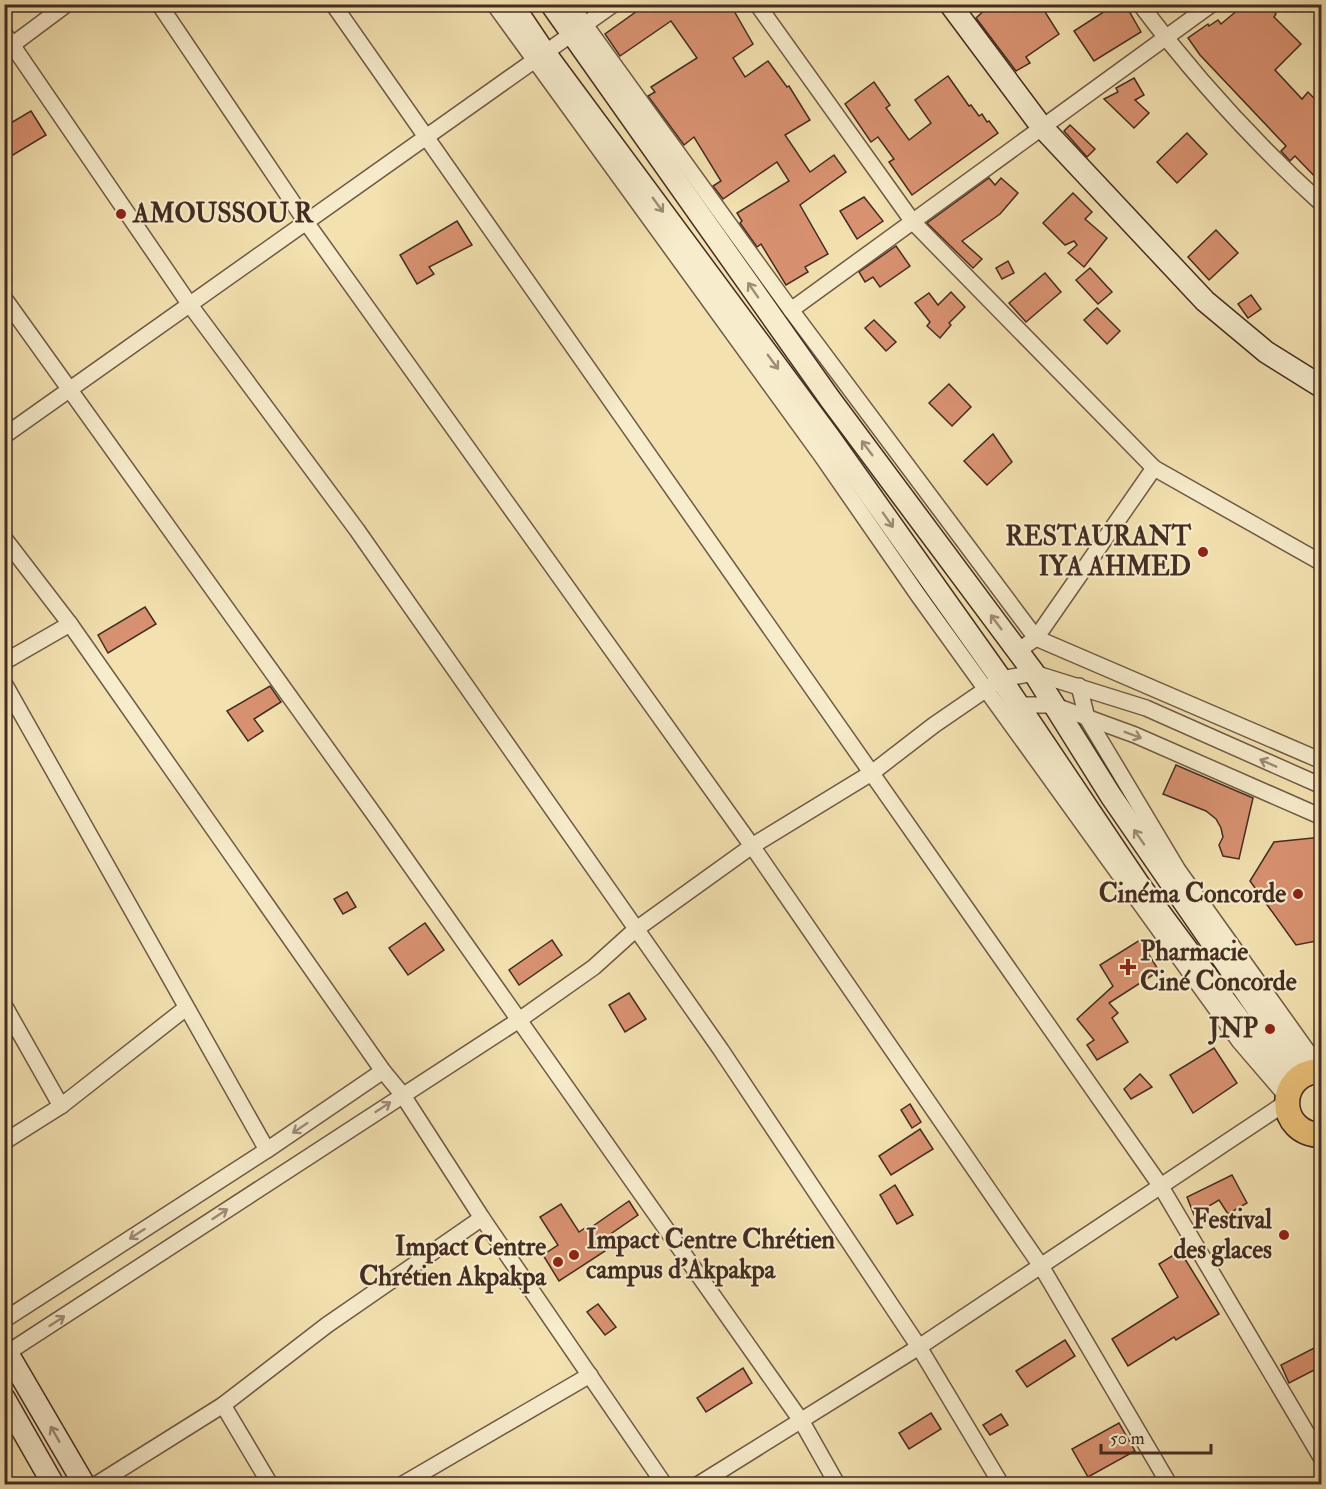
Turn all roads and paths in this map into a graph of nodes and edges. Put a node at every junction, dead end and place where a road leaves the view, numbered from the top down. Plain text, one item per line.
1 (67, 4) edge
2 (159, 4) edge
3 (333, 4) edge
4 (494, 4) edge
5 (512, 4) edge
6 (550, 4) edge
7 (570, 4) edge
8 (614, 4) edge
9 (757, 4) edge
10 (950, 4) edge
11 (1140, 4) edge
12 (1212, 4) edge
13 (578, 30) junction
14 (1165, 38) junction
15 (7, 42) edge
16 (540, 57) junction
17 (1041, 126) junction
18 (425, 138) junction
19 (1322, 204) edge
20 (306, 222) junction
21 (913, 222) junction
22 (4, 298) edge
23 (190, 305) junction
24 (791, 310) junction
25 (1322, 387) edge
26 (69, 391) junction
27 (4, 436) edge
28 (1154, 468) junction
29 (4, 538) edge
30 (1322, 563) edge
31 (70, 624) junction
32 (1036, 638) junction
33 (1018, 651) junction
34 (4, 662) edge
35 (1034, 673) junction
36 (4, 683) edge
37 (994, 684) junction
38 (1079, 686) junction
39 (1017, 705) junction
40 (1053, 705) junction
41 (1087, 718) junction
42 (1322, 761) edge
43 (873, 772) junction
44 (1322, 786) edge
45 (1322, 817) edge
46 (752, 846) junction
47 (634, 930) junction
48 (4, 1005) edge
49 (186, 1008) junction
50 (519, 1020) junction
51 (383, 1071) junction
52 (1305, 1079) edge
53 (402, 1094) junction
54 (61, 1106) junction
55 (1314, 1134) edge
56 (4, 1142) edge
57 (267, 1150) junction
58 (1322, 1153) edge
59 (1160, 1185) junction
60 (482, 1218) junction
61 (1041, 1266) junction
62 (4, 1320) edge
63 (919, 1347) junction
64 (6, 1352) edge
65 (590, 1375) junction
66 (4, 1398) edge
67 (224, 1405) junction
68 (802, 1422) junction
69 (1322, 1460) edge
70 (53, 1485) edge
71 (84, 1485) edge
72 (97, 1485) edge
73 (270, 1485) edge
74 (403, 1485) edge
75 (664, 1485) edge
76 (699, 1485) edge
77 (837, 1485) edge
78 (1001, 1485) edge
79 (1169, 1485) edge

1 - 15 street
2 - 20 street
3 - 18 street
4 - 16 street
5 - 16 street
6 - 13 street
7 - 13 street
8 - 13 street
9 - 21 street
10 - 17 street
11 - 14 street
12 - 14 street
13 - 16 street
13 - 24 street
33 -> 13 street
14 - 17 street
14 - 19 street
15 - 23 street
16 - 18 street
16 - 37 street
17 - 21 street
17 - 25 street
18 - 20 street
18 - 43 street
20 - 23 street
20 - 46 street
21 - 24 street
21 - 28 street
22 - 26 street
23 - 26 street
23 - 47 street
24 - 32 street
26 - 27 street
26 - 50 street
28 - 30 street
28 - 32 street
29 - 31 street
31 - 34 street
31 - 51 street
32 - 33 street
32 - 42 street
33 - 35 street
35 - 37 street
35 - 38 street
35 - 40 street
36 - 49 street
37 - 39 street
37 - 43 street
37 - 52 street
38 - 41 street
44 -> 38 street
39 - 40 street
39 - 52 street
40 - 41 street
52 -> 40 street
41 -> 45 street
41 - 52 street
43 - 46 street
43 - 59 street
46 - 47 street
46 - 61 street
47 - 50 street
47 - 63 street
48 - 54 street
49 - 54 street
49 - 57 street
50 - 53 street
50 - 68 street
51 - 53 street
51 -> 57 street
52 - 55 main road
52 - 59 street
53 - 60 street
64 -> 53 street
54 - 56 street
55 - 58 main road
57 -> 62 street
59 - 61 street
59 - 69 street
60 - 65 street
60 - 67 street
61 - 63 street
61 - 79 street
63 - 68 street
63 - 78 street
71 -> 64 street
65 - 74 street
65 - 75 street
66 - 70 street
67 - 72 street
67 - 73 street
68 - 76 street
68 - 77 street

